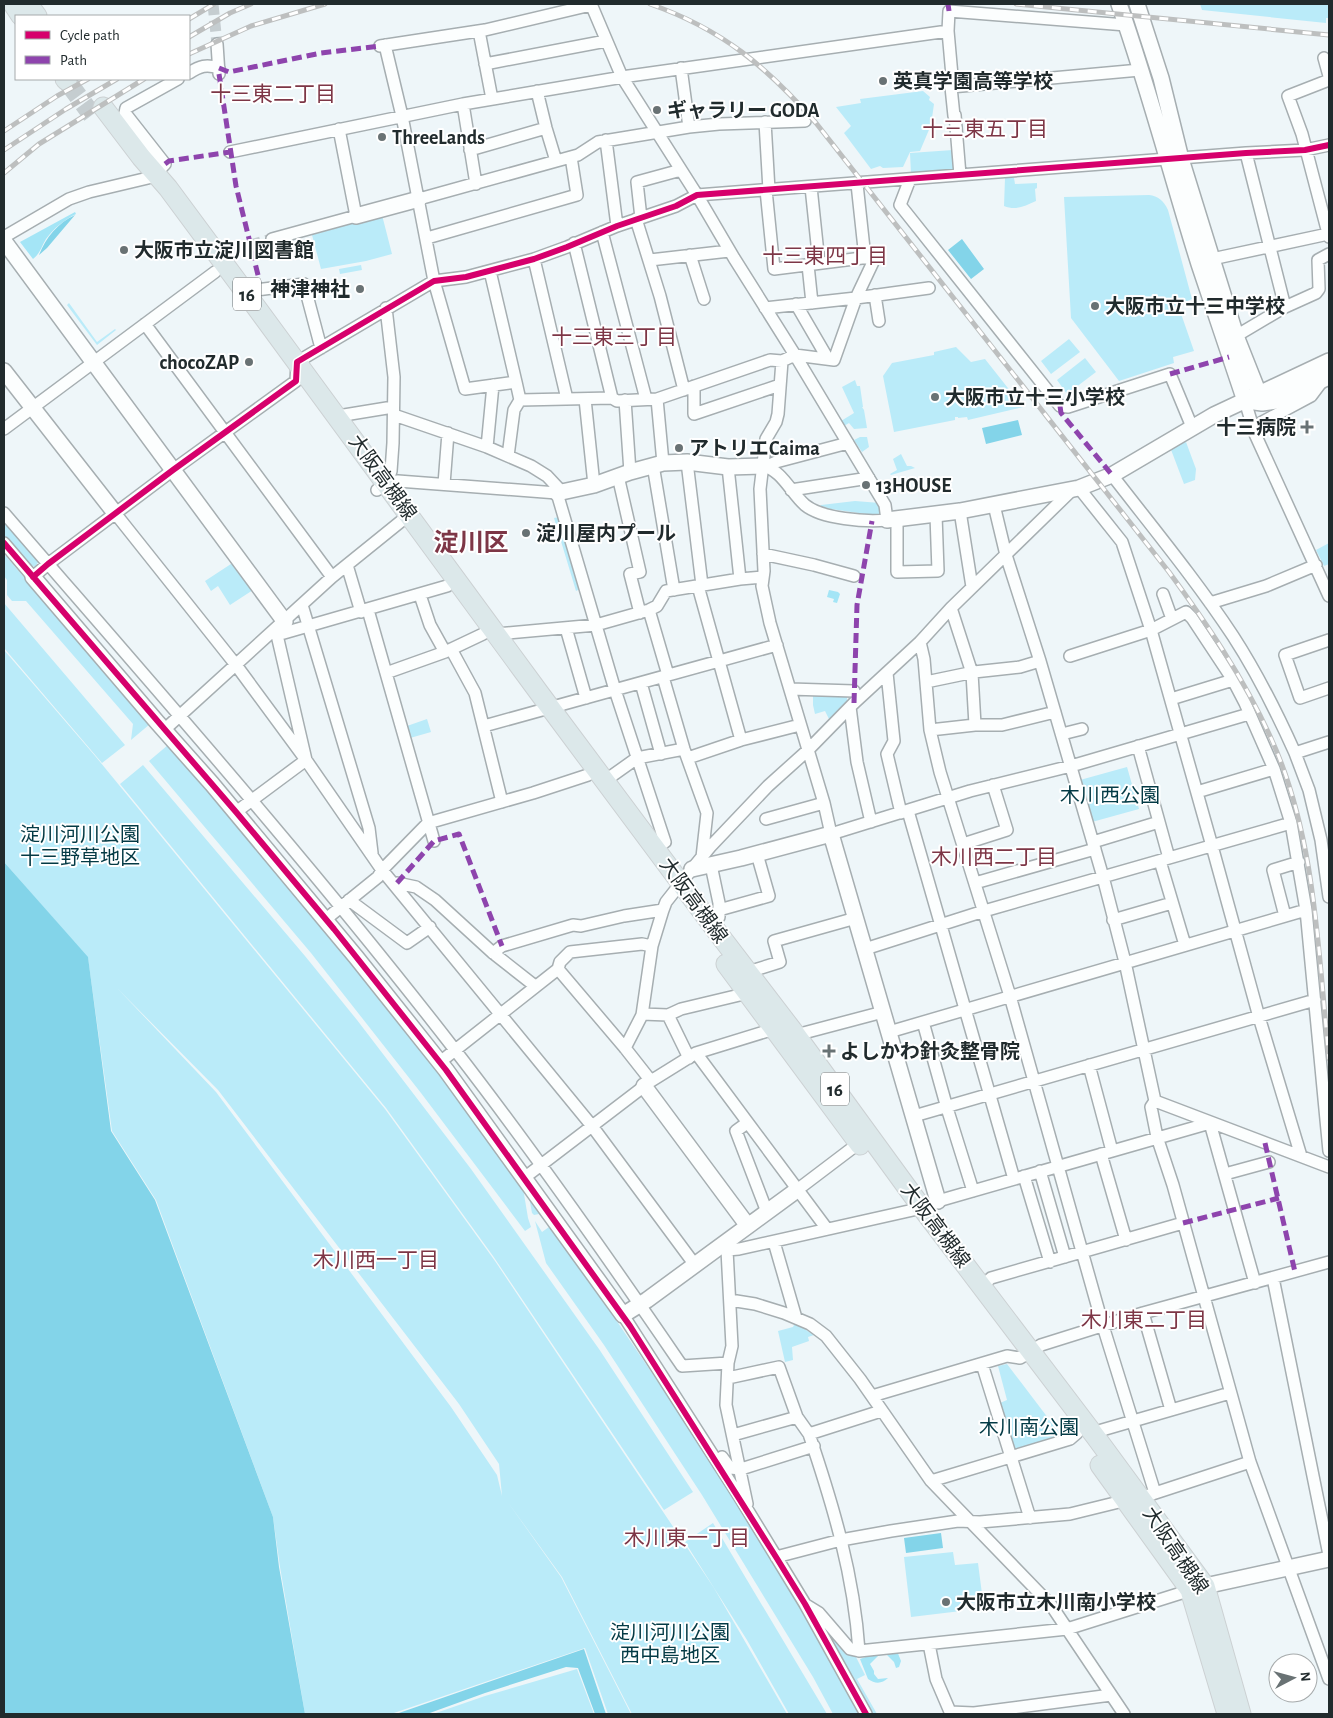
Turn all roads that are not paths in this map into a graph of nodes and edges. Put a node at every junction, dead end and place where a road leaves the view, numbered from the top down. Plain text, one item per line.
1 (13, 4) edge
2 (28, 4) edge
3 (591, 4) edge
4 (1119, 4) edge
5 (1137, 4) edge
6 (20, 15) edge
7 (35, 15) edge
8 (1126, 25) junction
9 (479, 31) junction
10 (948, 31) junction
11 (606, 41) junction
12 (217, 44) tunnel mouth
13 (1324, 58) dead end
14 (485, 64) junction
15 (681, 68) junction
16 (1140, 70) junction
17 (190, 72) edge
18 (1329, 76) edge
19 (622, 77) junction
20 (176, 80) edge
21 (1329, 80) edge
22 (953, 86) junction
23 (537, 91) junction
24 (492, 99) junction
25 (463, 104) junction
26 (98, 111) tunnel mouth
27 (402, 116) junction
28 (805, 121) dead end
29 (765, 122) junction
30 (689, 127) junction
31 (546, 128) junction
32 (338, 129) junction
33 (656, 132) junction
34 (606, 140) junction
35 (1329, 145) edge
36 (470, 150) junction
37 (1305, 150) junction
38 (230, 152) dead end
39 (1246, 153) junction
40 (572, 156) junction
41 (1175, 159) junction
42 (556, 161) junction
43 (681, 170) junction
44 (960, 175) junction
45 (150, 176) junction
46 (910, 180) junction
47 (476, 184) junction
48 (857, 184) junction
49 (811, 187) junction
50 (768, 190) junction
51 (697, 195) junction
52 (419, 200) junction
53 (356, 216) junction
54 (638, 218) junction
55 (618, 226) junction
56 (602, 232) junction
57 (1329, 236) edge
58 (4, 237) edge
59 (427, 238) junction
60 (272, 240) tunnel mouth
61 (4, 241) edge
62 (574, 243) junction
63 (1270, 246) junction
64 (729, 252) junction
65 (1329, 254) edge
66 (690, 256) junction
67 (534, 258) junction
68 (865, 258) junction
69 (1212, 259) junction
70 (650, 260) junction
71 (814, 264) junction
72 (490, 271) junction
73 (215, 272) junction
74 (434, 281) junction
75 (929, 288) dead end
76 (252, 292) junction
77 (875, 295) junction
78 (704, 298) dead end
79 (856, 298) junction
80 (812, 303) junction
81 (796, 304) junction
82 (1285, 307) junction
83 (386, 308) junction
84 (765, 308) junction
85 (879, 321) dead end
86 (145, 324) junction
87 (1236, 336) junction
88 (321, 348) junction
89 (795, 355) junction
90 (828, 359) junction
91 (782, 361) junction
92 (93, 362) junction
93 (297, 362) junction
94 (4, 371) edge
95 (1326, 375) edge
96 (296, 381) junction
97 (516, 382) junction
98 (494, 385) junction
99 (780, 385) junction
100 (689, 388) junction
101 (612, 398) junction
102 (1252, 398) junction
103 (567, 399) junction
104 (585, 399) junction
105 (652, 399) junction
106 (520, 400) junction
107 (625, 400) junction
108 (32, 408) junction
109 (393, 411) junction
110 (338, 416) junction
111 (1192, 427) junction
112 (1253, 427) junction
113 (4, 429) edge
114 (225, 432) junction
115 (448, 433) junction
116 (848, 443) junction
117 (487, 447) junction
118 (508, 456) junction
119 (687, 462) junction
120 (658, 464) junction
121 (765, 466) junction
122 (728, 467) junction
123 (173, 470) junction
124 (624, 474) junction
125 (1112, 475) junction
126 (869, 478) junction
127 (444, 484) junction
128 (594, 485) junction
129 (382, 487) junction
130 (791, 490) junction
131 (1075, 490) junction
132 (559, 493) junction
133 (994, 505) junction
134 (960, 511) junction
135 (4, 513) edge
136 (115, 514) junction
137 (936, 515) junction
138 (405, 518) junction
139 (892, 520) junction
140 (4, 543) edge
141 (762, 554) junction
142 (1006, 555) junction
143 (48, 564) junction
144 (348, 564) junction
145 (1316, 565) junction
146 (854, 576) dead end
147 (33, 577) junction
148 (332, 577) junction
149 (763, 577) junction
150 (740, 579) junction
151 (700, 585) junction
152 (448, 586) junction
153 (972, 587) junction
154 (674, 590) junction
155 (420, 594) junction
156 (1162, 594) dead end
157 (1329, 596) edge
158 (1210, 603) junction
159 (302, 605) junction
160 (951, 608) junction
161 (365, 611) junction
162 (644, 611) junction
163 (1172, 620) junction
164 (596, 625) junction
165 (310, 627) junction
166 (566, 628) junction
167 (278, 630) junction
168 (1151, 630) junction
169 (490, 634) junction
170 (1329, 640) edge
171 (920, 642) junction
172 (777, 645) junction
173 (448, 650) junction
174 (1070, 656) dead end
175 (718, 661) junction
176 (1040, 662) junction
177 (236, 665) junction
178 (386, 673) junction
179 (886, 673) junction
180 (972, 673) junction
181 (665, 676) junction
182 (1233, 680) junction
183 (926, 682) junction
184 (641, 683) junction
185 (1329, 688) edge
186 (790, 689) junction
187 (615, 690) junction
188 (854, 691) dead end
189 (586, 698) junction
190 (1171, 699) junction
191 (850, 707) junction
192 (546, 710) junction
193 (1055, 712) junction
194 (1249, 714) junction
195 (179, 716) junction
196 (800, 725) junction
197 (976, 725) junction
198 (484, 726) junction
199 (1082, 729) dead end
200 (164, 730) junction
201 (930, 730) junction
202 (1062, 734) junction
203 (1180, 734) junction
204 (741, 740) junction
205 (1329, 742) edge
206 (1138, 746) junction
207 (808, 750) junction
208 (686, 753) junction
209 (1296, 753) junction
210 (661, 754) junction
211 (636, 758) junction
212 (306, 760) junction
213 (1071, 766) junction
214 (1274, 769) junction
215 (588, 775) junction
216 (606, 780) junction
217 (993, 785) junction
218 (1197, 792) junction
219 (949, 798) junction
220 (250, 800) junction
221 (502, 802) junction
222 (824, 803) junction
223 (236, 812) junction
224 (904, 812) junction
225 (766, 819) dead end
226 (872, 822) junction
227 (1159, 822) junction
228 (428, 823) junction
229 (1291, 823) junction
230 (831, 834) junction
231 (434, 841) dead end
232 (963, 844) junction
233 (1094, 845) junction
234 (1212, 846) junction
235 (656, 848) junction
236 (757, 854) junction
237 (373, 855) junction
238 (1165, 859) junction
239 (1299, 862) junction
240 (382, 870) junction
241 (692, 873) junction
242 (1103, 877) junction
243 (975, 883) junction
244 (395, 885) junction
245 (1329, 897) edge
246 (1172, 902) junction
247 (345, 904) junction
248 (663, 910) junction
249 (719, 910) junction
250 (1306, 910) junction
251 (984, 911) junction
252 (1285, 916) junction
253 (856, 918) junction
254 (326, 919) junction
255 (1113, 920) junction
256 (941, 925) junction
257 (430, 927) junction
258 (1235, 931) junction
259 (718, 933) junction
260 (1185, 945) junction
261 (652, 946) junction
262 (864, 948) junction
263 (493, 953) junction
264 (1125, 962) junction
265 (558, 969) junction
266 (748, 972) junction
267 (535, 986) junction
268 (748, 993) junction
269 (1010, 996) junction
270 (1315, 1000) junction
271 (965, 1010) junction
272 (883, 1012) junction
273 (498, 1014) junction
274 (642, 1014) junction
275 (668, 1014) junction
276 (1258, 1017) junction
277 (923, 1022) junction
278 (774, 1029) junction
279 (889, 1032) junction
280 (796, 1035) junction
281 (625, 1048) junction
282 (455, 1049) junction
283 (1144, 1049) junction
284 (693, 1056) junction
285 (440, 1062) junction
286 (1089, 1065) junction
287 (1035, 1082) junction
288 (648, 1083) junction
289 (989, 1095) junction
290 (1155, 1101) junction
291 (947, 1108) junction
292 (914, 1116) junction
293 (747, 1123) junction
294 (1210, 1123) junction
295 (592, 1126) junction
296 (1157, 1137) junction
297 (859, 1143) junction
298 (1329, 1151) edge
299 (1106, 1152) junction
300 (1301, 1156) junction
301 (1269, 1162) dead end
302 (542, 1164) junction
303 (1059, 1166) junction
304 (1329, 1167) edge
305 (1040, 1172) junction
306 (1225, 1174) junction
307 (524, 1178) junction
308 (1019, 1178) junction
309 (797, 1190) junction
310 (973, 1191) junction
311 (923, 1207) junction
312 (767, 1212) junction
313 (1183, 1223) junction
314 (748, 1226) junction
315 (827, 1229) junction
316 (1126, 1240) junction
317 (774, 1242) junction
318 (724, 1248) junction
319 (1083, 1252) junction
320 (1065, 1257) junction
321 (1050, 1262) junction
322 (1329, 1262) edge
323 (695, 1265) junction
324 (1273, 1278) junction
325 (1254, 1283) junction
326 (982, 1286) junction
327 (1204, 1297) junction
328 (730, 1300) junction
329 (640, 1305) junction
330 (1143, 1313) junction
331 (623, 1316) junction
332 (796, 1318) junction
333 (1103, 1326) junction
334 (1026, 1354) junction
335 (728, 1363) junction
336 (982, 1364) junction
337 (728, 1378) junction
338 (1230, 1392) junction
339 (872, 1396) junction
340 (881, 1410) junction
341 (1172, 1410) junction
342 (797, 1417) junction
343 (1134, 1422) junction
344 (809, 1434) junction
345 (1086, 1434) junction
346 (733, 1435) junction
347 (814, 1446) junction
348 (708, 1448) junction
349 (1012, 1457) junction
350 (1250, 1462) junction
351 (741, 1469) junction
352 (932, 1481) junction
353 (1141, 1497) junction
354 (749, 1512) junction
355 (1030, 1518) junction
356 (968, 1521) junction
357 (841, 1540) junction
358 (1329, 1555) edge
359 (776, 1557) junction
360 (1329, 1559) edge
361 (1288, 1568) junction
362 (1198, 1588) junction
363 (805, 1604) junction
364 (1067, 1629) junction
365 (930, 1644) junction
366 (859, 1651) junction
367 (1329, 1679) edge
368 (1111, 1695) junction
369 (950, 1713) edge
370 (866, 1714) edge
371 (975, 1714) edge
372 (1124, 1714) edge
373 (1227, 1714) edge
374 (1241, 1714) edge

1 - 6 main road
2 - 7 main road
3 - 9 street
3 - 11 street
4 - 8 street
5 - 41 street
8 - 10 street
8 - 16 street
9 - 14 street
9 - 27 street
10 - 15 street
10 - 22 street
11 - 14 street
11 - 19 street
12 - 17 street
13 - 18 street
14 - 24 street
15 - 19 street
15 - 30 street
16 - 22 street
16 - 41 street
19 - 23 street
19 - 33 street
20 - 45 street
21 - 37 street
22 - 44 street
23 - 24 street
23 - 31 street
24 - 25 street
25 - 27 street
25 - 36 street
26 - 45 main road, 大阪高槻線 / 16
27 - 32 street
27 - 52 street
28 - 29 street
29 - 30 street
29 - 50 street
30 - 33 street
31 - 36 street
31 - 42 street
32 - 38 street
32 - 53 street
33 - 34 street
33 - 43 street
34 - 40 street
34 - 55 street
35 - 37 street
36 - 47 street
37 - 39 street
37 - 57 street
39 - 41 street
39 - 63 street
40 - 42 street
40 - 59 street
41 - 44 street
41 - 69 street
41 - 102 street
42 - 47 street
43 - 51 street
43 - 54 street
44 - 46 street
45 - 58 street
45 - 73 main road, 大阪高槻線 / 16
45 - 76 main road, 大阪高槻線 / 16
46 - 48 street
46 - 111 street
47 - 52 street
48 - 49 street
48 - 68 street
49 - 50 street
49 - 71 street
50 - 51 street
50 - 71 street
51 - 54 street
51 - 64 street
52 - 53 street
52 - 59 street
53 - 60 street
54 - 55 street
54 - 70 street
55 - 56 street
56 - 62 street
56 - 105 street
57 - 63 street
59 - 74 street
61 - 92 street
62 - 67 street
62 - 101 street
63 - 69 street
63 - 82 street
64 - 66 street
64 - 84 street
65 - 82 street
66 - 70 street
66 - 78 street
67 - 72 street
67 - 103 street
68 - 71 street
68 - 79 street
69 - 87 street
70 - 100 street
71 - 80 street
72 - 74 street
72 - 97 street
73 - 86 street
73 - 96 main road, 大阪高槻線 / 16
74 - 83 street
74 - 98 street
75 - 77 street
76 - 88 street
76 - 93 main road, 大阪高槻線 / 16
77 - 79 street
77 - 85 street
79 - 80 street
79 - 90 street
80 - 81 street
81 - 84 street
81 - 90 street
82 - 87 street
83 - 88 street
83 - 109 street
84 - 89 street
86 - 92 street
86 - 114 street
87 - 102 street
88 - 93 street
89 - 90 street
89 - 91 street
89 - 116 street
91 - 99 street
91 - 100 street
92 - 108 street
92 - 123 street
93 - 96 street
93 - 110 main road, 大阪高槻線 / 16
94 - 108 street
95 - 102 street
95 - 112 street
96 - 114 street
96 - 129 main road, 大阪高槻線 / 16
97 - 98 street
97 - 106 street
98 - 117 street
99 - 100 street
99 - 121 street
100 - 105 street
101 - 104 street
101 - 107 street
102 - 111 street
102 - 112 street
103 - 104 street
103 - 106 street
104 - 128 street
105 - 107 street
105 - 120 street
106 - 118 street
107 - 124 street
108 - 113 street
108 - 136 street
109 - 110 street
109 - 115 street
109 - 129 street
110 - 129 main road, 大阪高槻線 / 16
111 - 125 street
112 - 145 street
114 - 123 street
114 - 148 street
115 - 117 street
115 - 127 street
116 - 121 street
116 - 126 street
117 - 118 street
118 - 132 street
119 - 120 street
119 - 122 street
119 - 151 street
120 - 124 street
120 - 154 street
121 - 122 street
121 - 130 street
121 - 141 street
122 - 150 street
123 - 136 street
123 - 167 street
124 - 128 street
124 - 162 street
125 - 131 street
125 - 158 street
126 - 130 street
126 - 139 street
127 - 129 street
127 - 132 street
128 - 132 street
129 - 138 main road, 大阪高槻線 / 16
130 - 139 street
131 - 133 street
131 - 142 street
131 - 168 street
132 - 164 street
133 - 134 street
133 - 142 street
134 - 137 street
134 - 153 street
135 - 143 street
136 - 143 street
136 - 177 street
137 - 139 street
137 - 139 street
138 - 144 street
138 - 152 main road, 大阪高槻線 / 16
138 - 169 main road, 大阪高槻線 / 16
140 - 147 street
141 - 146 street
141 - 149 street
142 - 153 street
142 - 176 street
143 - 147 street
143 - 195 street
144 - 148 street
144 - 161 street
145 - 157 street
145 - 158 street
147 - 200 street
148 - 159 street
149 - 150 street
149 - 172 street
150 - 151 street
151 - 154 street
151 - 175 street
152 - 155 street
152 - 169 main road, 大阪高槻線 / 16
153 - 160 street
154 - 162 street
155 - 161 street
155 - 173 street
156 - 163 street
158 - 209 street
159 - 165 street
159 - 167 street
160 - 171 street
160 - 180 street
161 - 165 street
161 - 178 street
162 - 164 street
162 - 181 street
163 - 168 street
163 - 182 street
164 - 166 street
164 - 187 street
165 - 167 street
165 - 237 street
166 - 169 street
166 - 189 street
167 - 177 street
167 - 212 street
168 - 174 street
168 - 190 street
169 - 173 street
169 - 192 main road, 大阪高槻線 / 16
170 - 185 street
171 - 179 street
171 - 183 street
172 - 175 street
172 - 186 street
173 - 178 street
173 - 198 street
175 - 181 street
175 - 204 street
176 - 180 street
176 - 193 street
177 - 195 street
177 - 212 street
178 - 228 street
179 - 191 street
179 - 224 street
180 - 183 street
180 - 197 street
181 - 184 street
181 - 208 street
182 - 190 street
182 - 194 street
183 - 201 street
184 - 187 street
184 - 210 street
186 - 188 street
186 - 196 street
187 - 189 street
187 - 211 street
189 - 192 street
190 - 203 street
191 - 207 street
191 - 226 street
192 - 198 street
192 - 215 main road, 大阪高槻線 / 16
192 - 216 main road, 大阪高槻線 / 16
193 - 197 street
193 - 202 street
194 - 203 street
194 - 214 street
195 - 200 street
195 - 220 street
196 - 204 street
196 - 207 street
197 - 201 street
198 - 221 street
199 - 202 street
200 - 223 street
201 - 219 street
202 - 213 street
203 - 206 street
203 - 218 street
204 - 208 street
205 - 209 street
206 - 213 street
206 - 227 street
207 - 222 street
207 - 241 street
208 - 210 street
208 - 241 street
209 - 245 street
210 - 211 street
211 - 216 street
211 - 235 street
212 - 220 street
212 - 237 street
213 - 217 street
213 - 233 street
214 - 218 street
214 - 229 street
215 - 221 street
215 - 241 main road, 大阪高槻線 / 16
216 - 235 main road, 大阪高槻線 / 16
217 - 219 street
217 - 232 street
218 - 234 street
219 - 224 street
219 - 232 street
220 - 223 street
220 - 247 street
221 - 228 street
222 - 225 street
222 - 230 street
223 - 254 street
224 - 226 street
224 - 256 street
226 - 230 street
227 - 233 street
227 - 238 street
228 - 231 street
228 - 240 street
229 - 234 street
229 - 239 street
230 - 236 street
230 - 253 street
232 - 243 street
233 - 242 street
233 - 243 street
234 - 238 street
234 - 258 street
235 - 241 main road, 大阪高槻線 / 16
236 - 241 street
236 - 249 street
237 - 240 street
238 - 242 street
238 - 246 street
239 - 250 street
239 - 252 street
240 - 244 street
240 - 247 street
241 - 248 street
241 - 249 street
241 - 259 main road, 大阪高槻線 / 16
241 - 268 main road, 大阪高槻線 / 16
242 - 251 street
242 - 255 street
243 - 251 street
244 - 257 street
244 - 263 street
246 - 255 street
246 - 260 street
247 - 254 street
247 - 257 street
247 - 282 street
248 - 261 street
248 - 263 street
249 - 259 street
250 - 252 street
250 - 270 street
251 - 256 street
251 - 269 street
252 - 258 street
253 - 262 street
253 - 266 street
254 - 285 street
255 - 264 street
256 - 262 street
256 - 271 street
257 - 273 street
258 - 260 street
258 - 276 street
259 - 266 main road, 大阪高槻線 / 16
260 - 264 street
261 - 265 street
261 - 274 street
262 - 272 street
263 - 267 street
264 - 269 street
264 - 283 street
265 - 267 street
265 - 281 street
266 - 280 main road, 大阪高槻線 / 16
267 - 273 street
268 - 275 street
268 - 278 main road, 大阪高槻線 / 16
269 - 271 street
269 - 287 street
270 - 276 street
270 - 298 street
271 - 277 street
271 - 289 street
272 - 279 street
272 - 280 street
273 - 282 street
273 - 295 street
274 - 275 street
274 - 281 street
275 - 284 street
276 - 283 street
276 - 300 street
277 - 279 street
277 - 291 street
278 - 280 street
278 - 284 street
278 - 297 main road, 大阪高槻線 / 16
279 - 292 street
280 - 311 main road, 大阪高槻線 / 16
281 - 288 street
282 - 285 street
282 - 302 street
283 - 286 street
283 - 290 street
284 - 288 street
284 - 293 street
285 - 307 street
286 - 287 street
286 - 299 street
287 - 289 street
287 - 303 street
288 - 295 street
288 - 314 street
289 - 291 street
289 - 308 street
290 - 294 street
290 - 296 street
291 - 292 street
291 - 310 street
292 - 311 street
293 - 309 street
293 - 312 street
294 - 296 street
294 - 300 street
294 - 306 street
295 - 302 street
295 - 323 street
296 - 299 street
296 - 313 street
297 - 309 street
297 - 311 main road, 大阪高槻線 / 16
299 - 303 street
299 - 316 street
300 - 304 street
301 - 306 street
302 - 307 street
302 - 329 street
303 - 305 street
303 - 319 street
305 - 308 street
305 - 320 street
306 - 325 street
307 - 331 street
308 - 310 street
308 - 321 street
309 - 312 street
309 - 315 street
310 - 311 street
311 - 315 street
311 - 326 main road, 大阪高槻線 / 16
311 - 334 main road, 大阪高槻線 / 16
312 - 314 street
313 - 316 street
313 - 327 street
314 - 318 street
315 - 317 street
316 - 319 street
317 - 318 street
317 - 332 street
318 - 323 street
318 - 328 street
319 - 320 street
319 - 333 street
320 - 321 street
321 - 326 street
322 - 324 street
323 - 329 street
324 - 325 street
324 - 358 street
325 - 327 street
326 - 334 main road, 大阪高槻線 / 16
327 - 330 street
327 - 338 street
328 - 332 street
328 - 335 street
329 - 331 street
329 - 335 street
330 - 333 street
330 - 341 street
331 - 348 street
332 - 339 street
333 - 334 street
333 - 343 street
334 - 336 street
334 - 345 main road, 大阪高槻線 / 16
335 - 337 street
336 - 339 street
336 - 349 street
337 - 342 street
337 - 346 street
338 - 341 street
338 - 350 street
339 - 340 street
340 - 344 street
340 - 352 street
341 - 343 street
342 - 344 street
342 - 346 street
343 - 345 street
343 - 353 street
344 - 347 street
345 - 349 street
345 - 353 main road, 大阪高槻線 / 16
346 - 351 street
347 - 351 street
347 - 357 street
348 - 351 street
348 - 354 street
349 - 352 street
349 - 355 street
350 - 353 street
350 - 361 street
351 - 354 street
352 - 356 street
353 - 355 street
353 - 362 main road, 大阪高槻線 / 16
354 - 359 street
355 - 356 street
356 - 357 street
356 - 364 street
357 - 359 street
357 - 366 street
359 - 363 street
360 - 361 street
361 - 362 street
361 - 367 street
362 - 364 street
362 - 373 main road, 大阪高槻線 / 16
362 - 374 main road, 大阪高槻線 / 16
363 - 366 street
363 - 370 street
364 - 365 street
364 - 368 street
365 - 366 street
365 - 369 street
368 - 371 street
368 - 372 street
369 - 371 street

